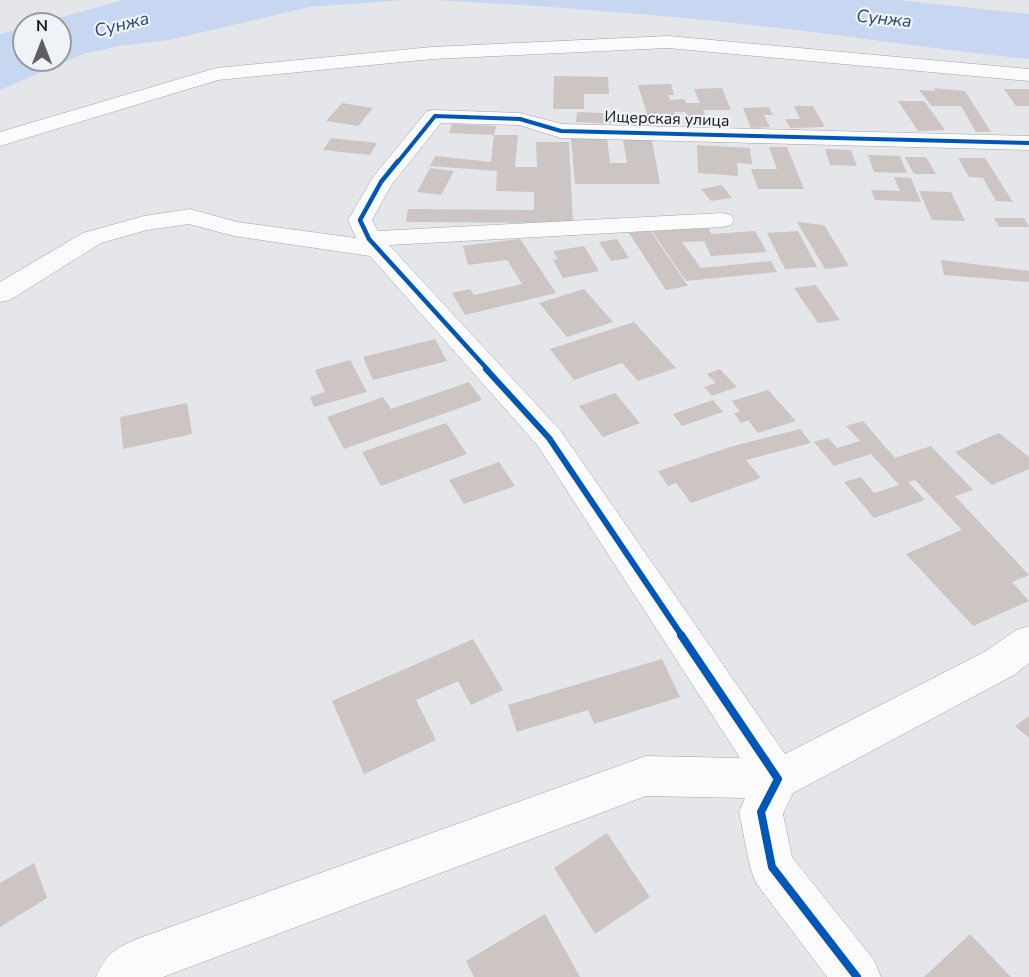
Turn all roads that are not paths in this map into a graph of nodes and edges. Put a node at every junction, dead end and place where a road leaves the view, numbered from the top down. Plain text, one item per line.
1 (1029, 75) edge
2 (0, 139) edge
3 (1029, 143) edge
4 (722, 220) dead end
5 (369, 236) junction
6 (0, 294) edge
7 (1029, 642) edge
8 (778, 779) junction
9 (120, 977) edge
10 (857, 977) edge

1 - 2 street
3 - 5 street, Ищерская улица
4 - 5 street
5 - 6 street
5 - 8 street
7 - 8 street
8 - 9 street
8 - 10 street

